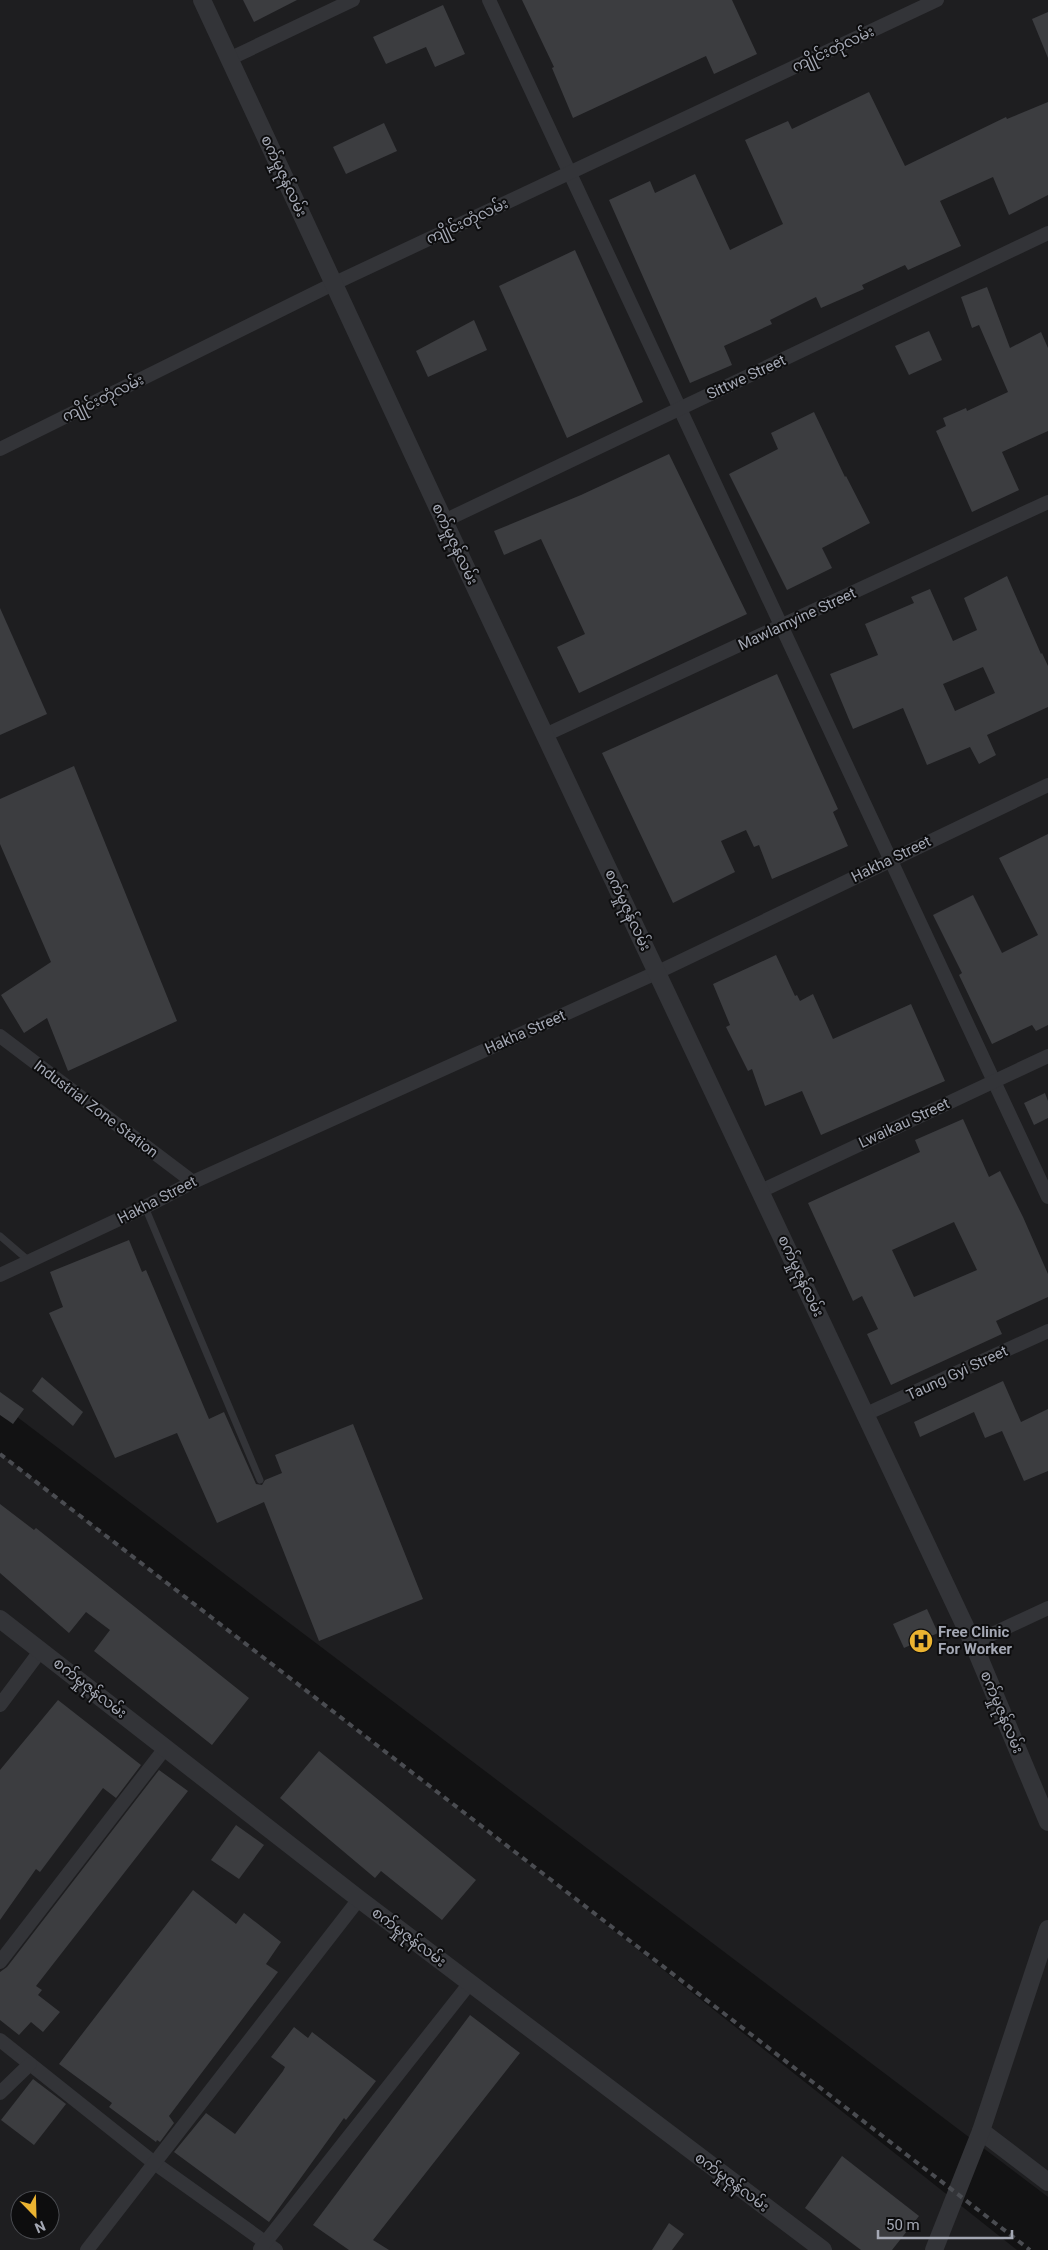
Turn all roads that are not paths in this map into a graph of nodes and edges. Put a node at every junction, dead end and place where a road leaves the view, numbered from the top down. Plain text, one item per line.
1 (202, 0) edge
2 (352, 0) edge
3 (489, 0) edge
4 (937, 0) edge
5 (229, 59) junction
6 (570, 172) junction
7 (1048, 233) edge
8 (335, 283) junction
9 (678, 410) junction
10 (0, 448) edge
11 (1048, 502) edge
12 (444, 521) junction
13 (782, 626) junction
14 (545, 735) junction
15 (1048, 785) edge
16 (891, 859) junction
17 (658, 972) junction
18 (0, 1036) edge
19 (1048, 1056) edge
20 (994, 1081) junction
21 (193, 1182) junction
22 (761, 1191) junction
23 (1048, 1197) edge
24 (145, 1207) junction
25 (0, 1236) edge
26 (28, 1261) junction
27 (0, 1275) edge
28 (1048, 1331) edge
29 (866, 1414) junction
30 (260, 1480) dead end
31 (1048, 1608) edge
32 (0, 1619) edge
33 (973, 1643) junction
34 (41, 1650) junction
35 (0, 1705) edge
36 (166, 1747) junction
37 (1048, 1822) edge
38 (359, 1899) junction
39 (1048, 1929) edge
40 (0, 1962) edge
41 (470, 1983) junction
42 (0, 2040) edge
43 (30, 2064) junction
44 (0, 2093) edge
45 (981, 2131) junction
46 (153, 2162) junction
47 (1048, 2182) edge
48 (266, 2247) edge
49 (87, 2250) edge
50 (823, 2250) edge
51 (934, 2250) edge

1 - 5 street, စက်မှုဇုန်လမ်း
2 - 5 street
3 - 6 street
4 - 6 street, ကျိုင်းတုံလမ်း
5 - 8 street, စက်မှုဇုန်လမ်း
6 - 8 street, ကျိုင်းတုံလမ်း
6 - 9 street
7 - 9 street, Sittwe Street
8 - 10 street, ကျိုင်းတုံလမ်း
8 - 12 street, စက်မှုဇုန်လမ်း
9 - 12 street, Sittwe Street
9 - 13 street
11 - 13 street, Mawlamyine Street
12 - 14 street, စက်မှုဇုန်လမ်း
13 - 14 street, Mawlamyine Street
13 - 16 street
14 - 17 street, စက်မှုဇုန်လမ်း
15 - 16 street, Hakha Street
16 - 17 street, Hakha Street
16 - 20 street
17 - 21 street, Hakha Street
17 - 22 street, စက်မှုဇုန်လမ်း
18 - 21 street, Industrial Zone Station
19 - 20 street, Lwaikau Street
20 - 22 street, Lwaikau Street
20 - 23 street
21 - 24 street, Hakha Street
22 - 29 street, စက်မှုဇုန်လမ်း
24 - 26 street, Hakha Street
24 - 30 lane
25 - 26 lane
26 - 27 street, Hakha Street
28 - 29 street, Taung Gyi Street
29 - 33 street, စက်မှုဇုန်လမ်း
31 - 33 street
32 - 34 street, စက်မှုဇုန်လမ်း
33 - 37 street, စက်မှုဇုန်လမ်း
34 - 35 street
34 - 36 street, စက်မှုဇုန်လမ်း
36 - 38 street, စက်မှုဇုန်လမ်း
36 - 40 street
38 - 41 street, စက်မှုဇုန်လမ်း
38 - 46 street
39 - 45 street
41 - 48 street
41 - 50 street, စက်မှုဇုန်လမ်း
42 - 43 street
43 - 44 street
43 - 46 street
45 - 47 street
45 - 51 street
46 - 48 street
46 - 49 street

